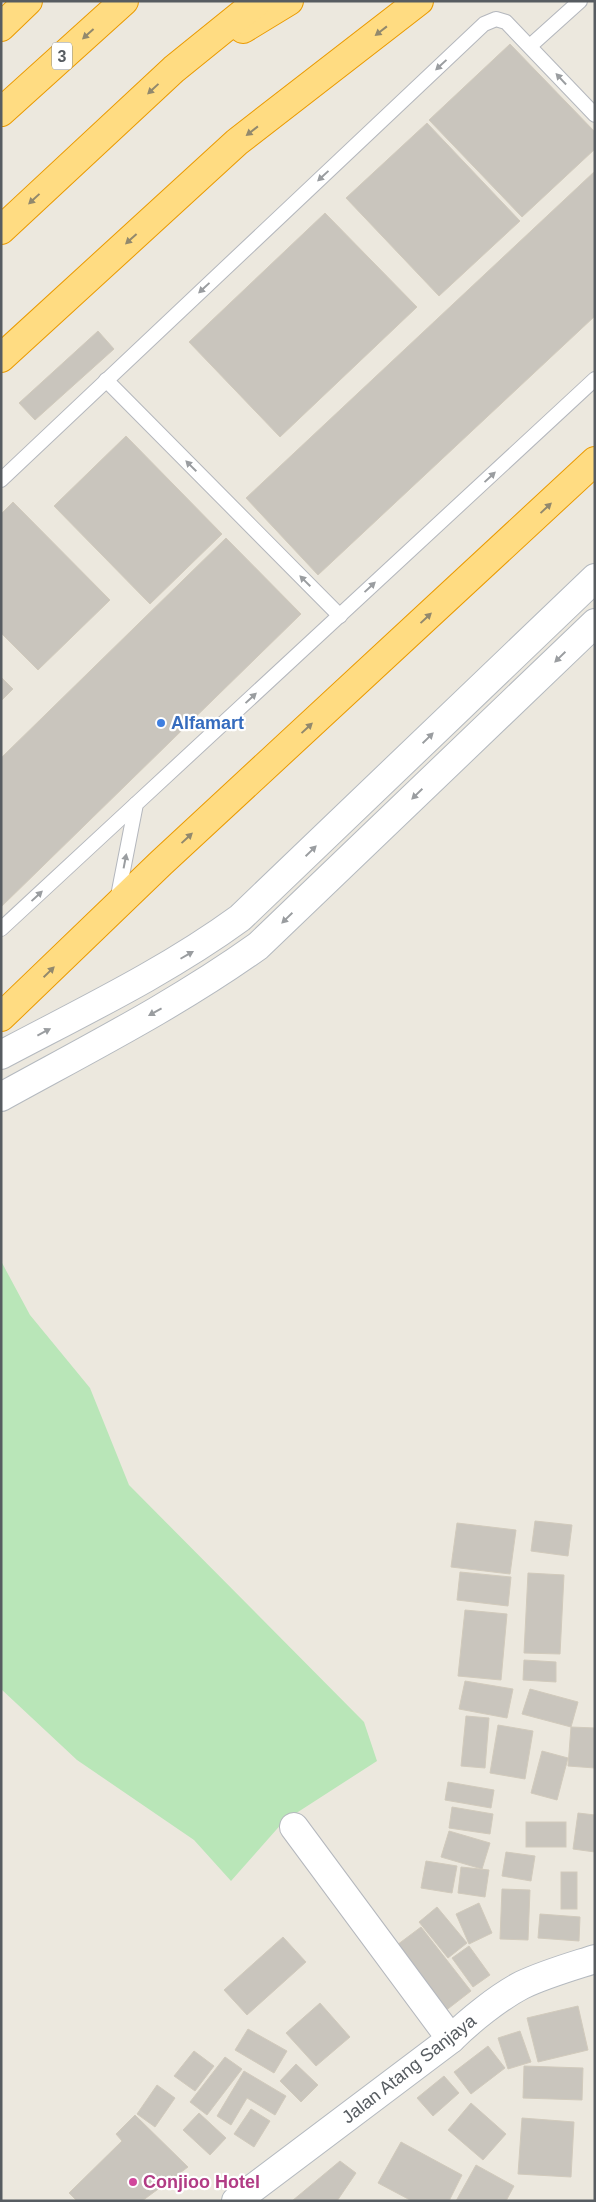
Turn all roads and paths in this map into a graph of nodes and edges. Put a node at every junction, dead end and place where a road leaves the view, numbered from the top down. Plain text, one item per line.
1 (28, 1) edge
2 (124, 1) edge
3 (258, 1) edge
4 (288, 1) edge
5 (419, 1) edge
6 (580, 1) edge
7 (1, 27) edge
8 (530, 46) junction
9 (174, 69) junction
10 (1, 112) edge
11 (595, 115) edge
12 (1, 230) edge
13 (1, 358) edge
14 (595, 379) edge
15 (106, 380) junction
16 (590, 469) edge
17 (1, 480) edge
18 (595, 578) edge
19 (340, 616) junction
20 (595, 623) edge
21 (136, 804) junction
22 (115, 909) junction
23 (1, 929) edge
24 (1, 1017) edge
25 (1, 1055) edge
26 (1, 1097) edge
27 (294, 1826) dead end
28 (595, 1959) edge
29 (451, 2039) junction
30 (236, 2201) edge

1 - 7 highway
2 -> 10 highway, 3
3 - 9 highway
4 - 9 highway
5 -> 13 highway
6 - 8 lane
11 -> 8 lane
8 -> 15 lane
9 -> 12 highway
19 -> 14 lane
15 - 17 lane
19 -> 15 lane
22 -> 16 highway
25 -> 18 street
21 -> 19 lane
20 -> 26 street
22 -> 21 lane
23 -> 21 lane
24 -> 22 highway
27 - 29 street
28 - 29 street, Jalan Atang Sanjaya
29 - 30 street, Jalan Atang Sanjaya

